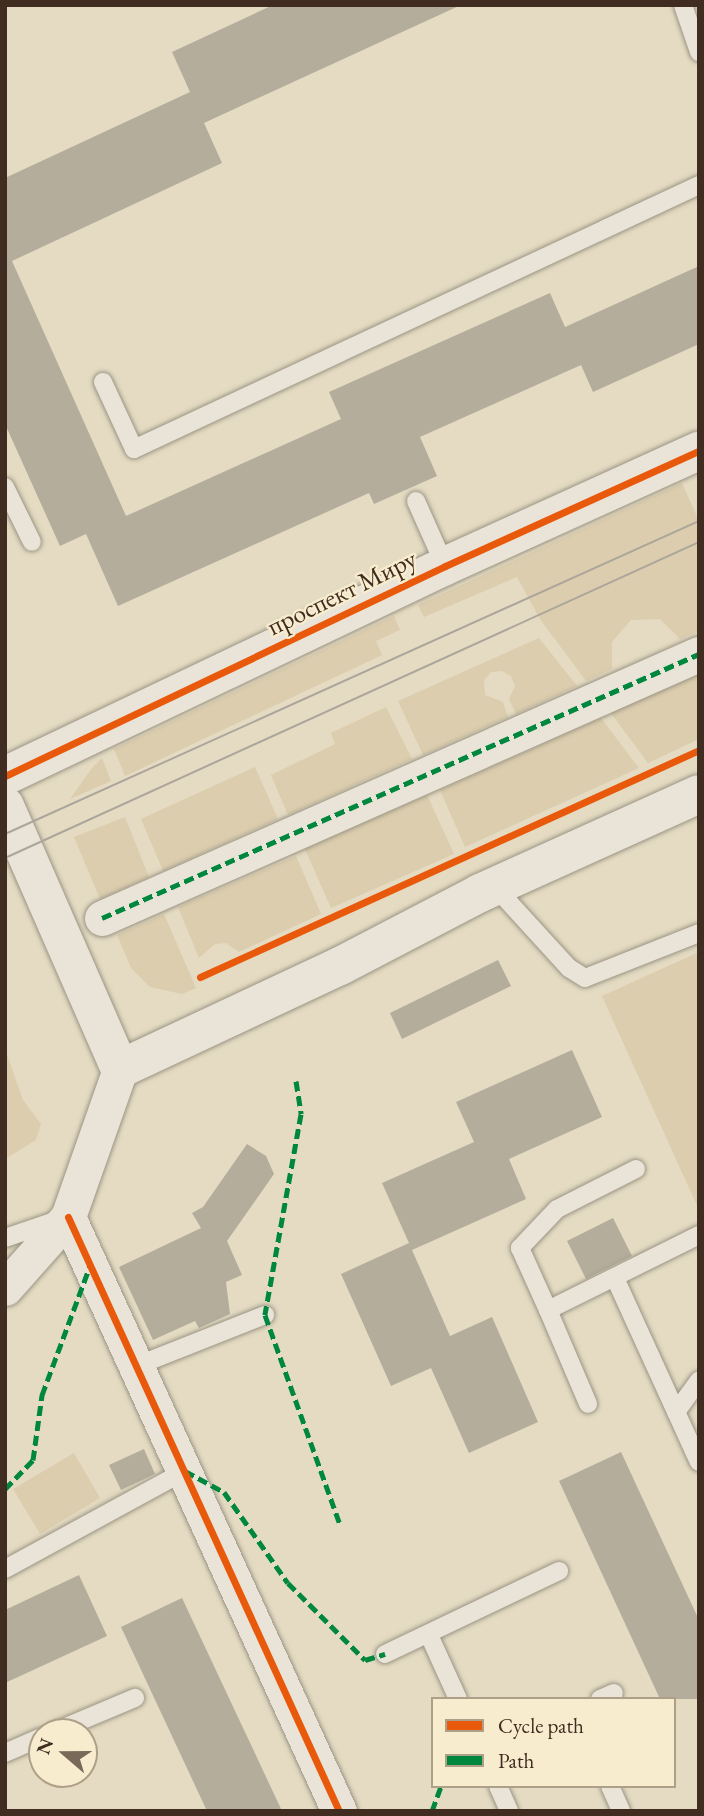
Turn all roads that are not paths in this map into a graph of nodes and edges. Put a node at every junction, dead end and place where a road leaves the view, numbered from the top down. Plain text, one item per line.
1 (683, 5) edge
2 (699, 52) edge
3 (699, 185) edge
4 (103, 382) dead end
5 (699, 452) edge
6 (5, 487) edge
7 (415, 501) dead end
8 (32, 542) dead end
9 (445, 566) junction
10 (699, 654) edge
11 (5, 776) edge
12 (699, 794) edge
13 (5, 806) edge
14 (495, 887) junction
15 (102, 918) dead end
16 (699, 933) edge
17 (120, 1069) junction
18 (636, 1169) dead end
19 (68, 1217) junction
20 (699, 1235) edge
21 (5, 1238) edge
22 (615, 1278) junction
23 (5, 1288) edge
24 (548, 1310) junction
25 (265, 1315) dead end
26 (136, 1366) junction
27 (699, 1380) edge
28 (588, 1404) dead end
29 (676, 1412) junction
30 (699, 1462) edge
31 (185, 1471) junction
32 (5, 1569) edge
33 (559, 1571) dead end
34 (429, 1635) junction
35 (385, 1654) dead end
36 (457, 1697) edge
37 (135, 1698) dead end
38 (87, 1718) edge
39 (28, 1743) edge
40 (5, 1753) edge
41 (499, 1788) edge
42 (611, 1788) edge
43 (339, 1811) edge
44 (509, 1811) edge
45 (621, 1811) edge

1 - 2 lane
3 - 4 lane
5 - 9 street, проспект Миру
6 - 8 lane
7 - 9 lane
9 - 11 street, проспект Миру
10 - 15 street
12 - 14 street
13 - 17 street
14 - 16 lane
14 - 17 street
17 - 19 street
18 - 24 lane
19 - 21 lane
19 - 23 street
19 - 26 street
20 - 22 lane
22 - 24 lane
22 - 29 lane
24 - 28 lane
25 - 26 lane
26 - 31 street
27 - 29 lane
29 - 30 lane
31 - 32 lane
31 - 43 street
33 - 34 lane
34 - 35 lane
34 - 36 lane
37 - 38 lane
39 - 40 lane
41 - 44 lane
42 - 45 lane

